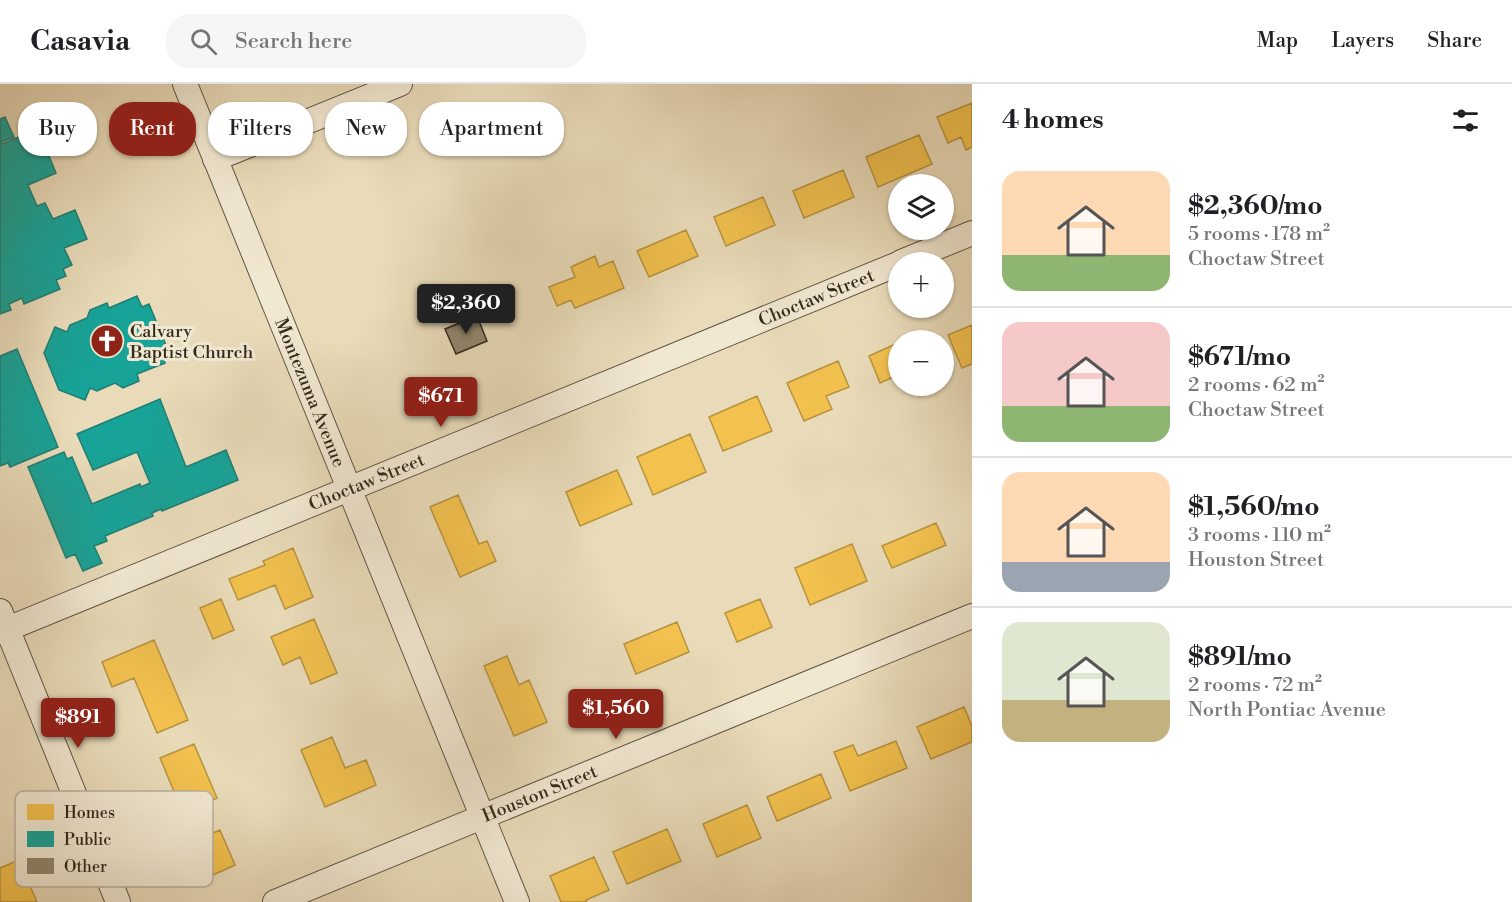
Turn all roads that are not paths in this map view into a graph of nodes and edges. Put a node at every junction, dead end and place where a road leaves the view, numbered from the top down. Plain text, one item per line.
1 (185, 84) edge
2 (400, 84) edge
3 (215, 159) junction
4 (972, 234) edge
5 (927, 252) edge
6 (888, 268) edge
7 (349, 488) junction
8 (972, 616) edge
9 (2, 624) edge
10 (72, 791) edge
11 (483, 817) junction
12 (112, 887) edge
13 (118, 902) edge
14 (275, 902) edge
15 (517, 902) edge

1 - 3 street, Montezuma Avenue
2 - 3 street
3 - 7 street, Montezuma Avenue
4 - 5 street, Choctaw Street
6 - 7 street, Choctaw Street
7 - 9 street, Choctaw Street
7 - 11 street, Montezuma Avenue
8 - 11 street, Houston Street
9 - 10 street
11 - 14 street, Houston Street
11 - 15 street, Montezuma Avenue
12 - 13 street

